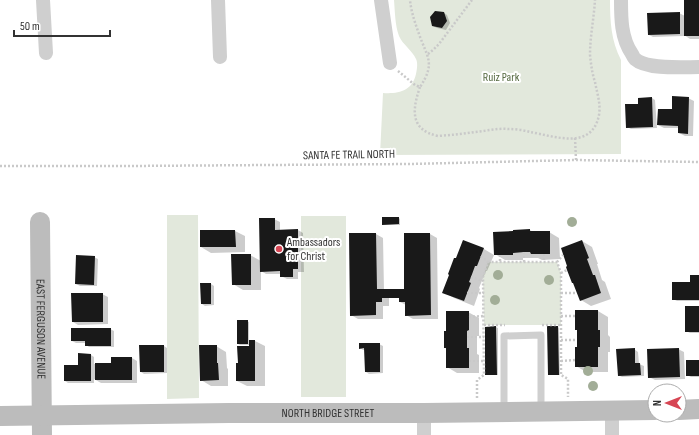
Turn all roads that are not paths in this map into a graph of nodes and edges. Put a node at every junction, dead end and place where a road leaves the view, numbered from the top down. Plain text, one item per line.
1 (43, 0) edge
2 (218, 0) edge
3 (381, 0) edge
4 (621, 0) edge
5 (46, 53) dead end
6 (220, 57) dead end
7 (390, 63) road end
8 (699, 67) edge
9 (40, 222) dead end
10 (647, 410) edge
11 (687, 410) edge
12 (699, 410) edge
13 (612, 411) junction
14 (504, 412) junction
15 (541, 412) junction
16 (424, 413) junction
17 (0, 416) edge
18 (42, 425) edge
19 (424, 435) edge
20 (612, 435) edge

1 - 5 street
2 - 6 street
3 - 7 street
4 - 8 street
9 - 18 street, EAST FERGUSON AVENUE
10 - 13 street, NORTH BRIDGE STREET
11 - 12 street
13 - 15 street, NORTH BRIDGE STREET
13 - 20 street
14 - 15 street, NORTH BRIDGE STREET
14 - 15 lane
14 - 16 street, NORTH BRIDGE STREET
16 - 18 street, NORTH BRIDGE STREET
16 - 19 street
17 - 18 street, NORTH BRIDGE STREET

